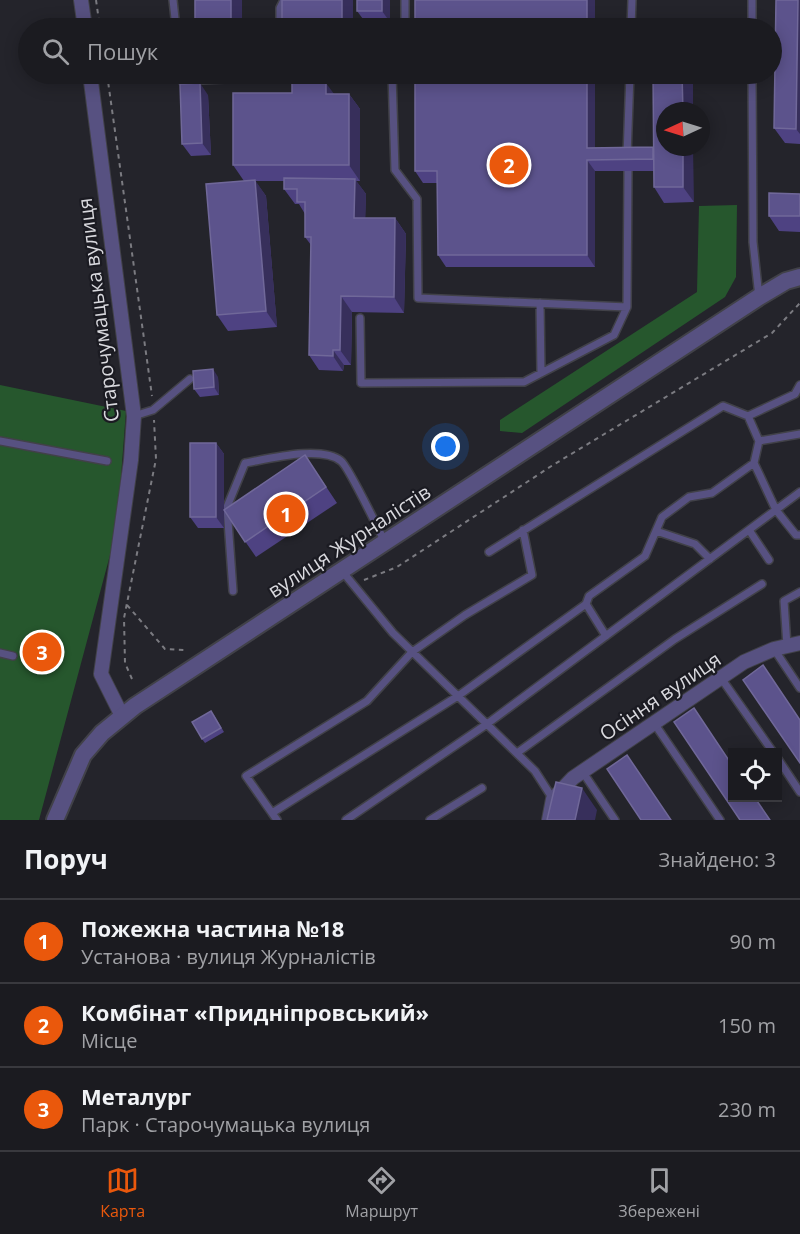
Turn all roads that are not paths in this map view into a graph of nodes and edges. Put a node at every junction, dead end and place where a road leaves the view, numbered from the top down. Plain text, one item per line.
1 (81, 0) edge
2 (173, 0) edge
3 (284, 0) edge
4 (405, 0) edge
5 (632, 0) edge
6 (752, 0) edge
7 (84, 18) edge
8 (175, 18) edge
9 (280, 18) edge
10 (405, 18) edge
11 (631, 18) edge
12 (752, 18) edge
13 (91, 84) edge
14 (392, 84) edge
15 (630, 84) edge
16 (752, 84) edge
17 (627, 159) edge
18 (628, 171) edge
19 (800, 277) edge
20 (759, 297) junction
21 (540, 303) junction
22 (627, 308) junction
23 (360, 318) dead end
24 (541, 373) junction
25 (190, 379) dead end
26 (800, 385) edge
27 (134, 416) junction
28 (748, 416) junction
29 (800, 434) edge
30 (0, 441) edge
31 (759, 441) junction
32 (106, 461) dead end
33 (754, 463) junction
34 (800, 492) edge
35 (776, 510) junction
36 (524, 530) junction
37 (749, 530) junction
38 (656, 531) junction
39 (800, 535) edge
40 (385, 542) junction
41 (489, 552) dead end
42 (710, 559) junction
43 (769, 560) dead end
44 (342, 571) junction
45 (762, 584) dead end
46 (232, 591) dead end
47 (800, 592) edge
48 (585, 604) junction
49 (606, 636) junction
50 (787, 646) edge
51 (412, 652) junction
52 (0, 653) edge
53 (13, 656) dead end
54 (721, 678) junction
55 (800, 688) edge
56 (458, 696) junction
57 (122, 716) junction
58 (654, 723) junction
59 (487, 724) junction
60 (770, 748) edge
61 (517, 753) junction
62 (782, 766) edge
63 (582, 771) junction
64 (482, 788) dead end
65 (800, 792) edge
66 (553, 799) junction
67 (274, 817) edge
68 (614, 819) edge
69 (55, 820) edge
70 (346, 820) edge
71 (430, 820) edge
72 (549, 820) edge
73 (720, 820) edge

1 - 7 street
2 - 8 lane
3 - 9 lane
4 - 10 lane
5 - 11 lane
6 - 12 lane
13 - 27 street, Старочумацька вулиця
14 - 21 lane
15 - 17 lane
16 - 20 lane
18 - 22 lane
19 - 20 street, вулиця Журналістів
20 - 40 street, вулиця Журналістів
21 - 22 lane
21 - 24 lane
22 - 24 lane
23 - 24 lane
25 - 27 lane
26 - 28 lane
27 - 57 street, Старочумацька вулиця
28 - 31 lane
28 - 36 lane
29 - 31 lane
30 - 32 lane
31 - 33 lane
33 - 35 lane
33 - 38 lane
34 - 35 lane
35 - 37 lane
35 - 39 lane
36 - 41 lane
36 - 51 lane
37 - 42 lane
37 - 43 lane
38 - 42 lane
38 - 48 lane
40 - 44 street, вулиця Журналістів
40 - 46 lane
42 - 49 lane
44 - 51 lane
44 - 57 street, вулиця Журналістів
45 - 61 lane
47 - 50 lane
48 - 49 lane
48 - 56 lane
49 - 59 lane
50 - 54 street, Осіння вулиця
50 - 55 lane
51 - 56 lane
51 - 67 lane
52 - 53 lane
54 - 58 street, Осіння вулиця
54 - 60 lane
56 - 59 lane
56 - 67 lane
57 - 69 street, вулиця Журналістів
58 - 63 street, Осіння вулиця
58 - 73 lane
59 - 61 lane
59 - 70 lane
61 - 66 lane
62 - 65 lane
63 - 66 street, Осіння вулиця
63 - 68 lane
64 - 71 lane
66 - 72 street

